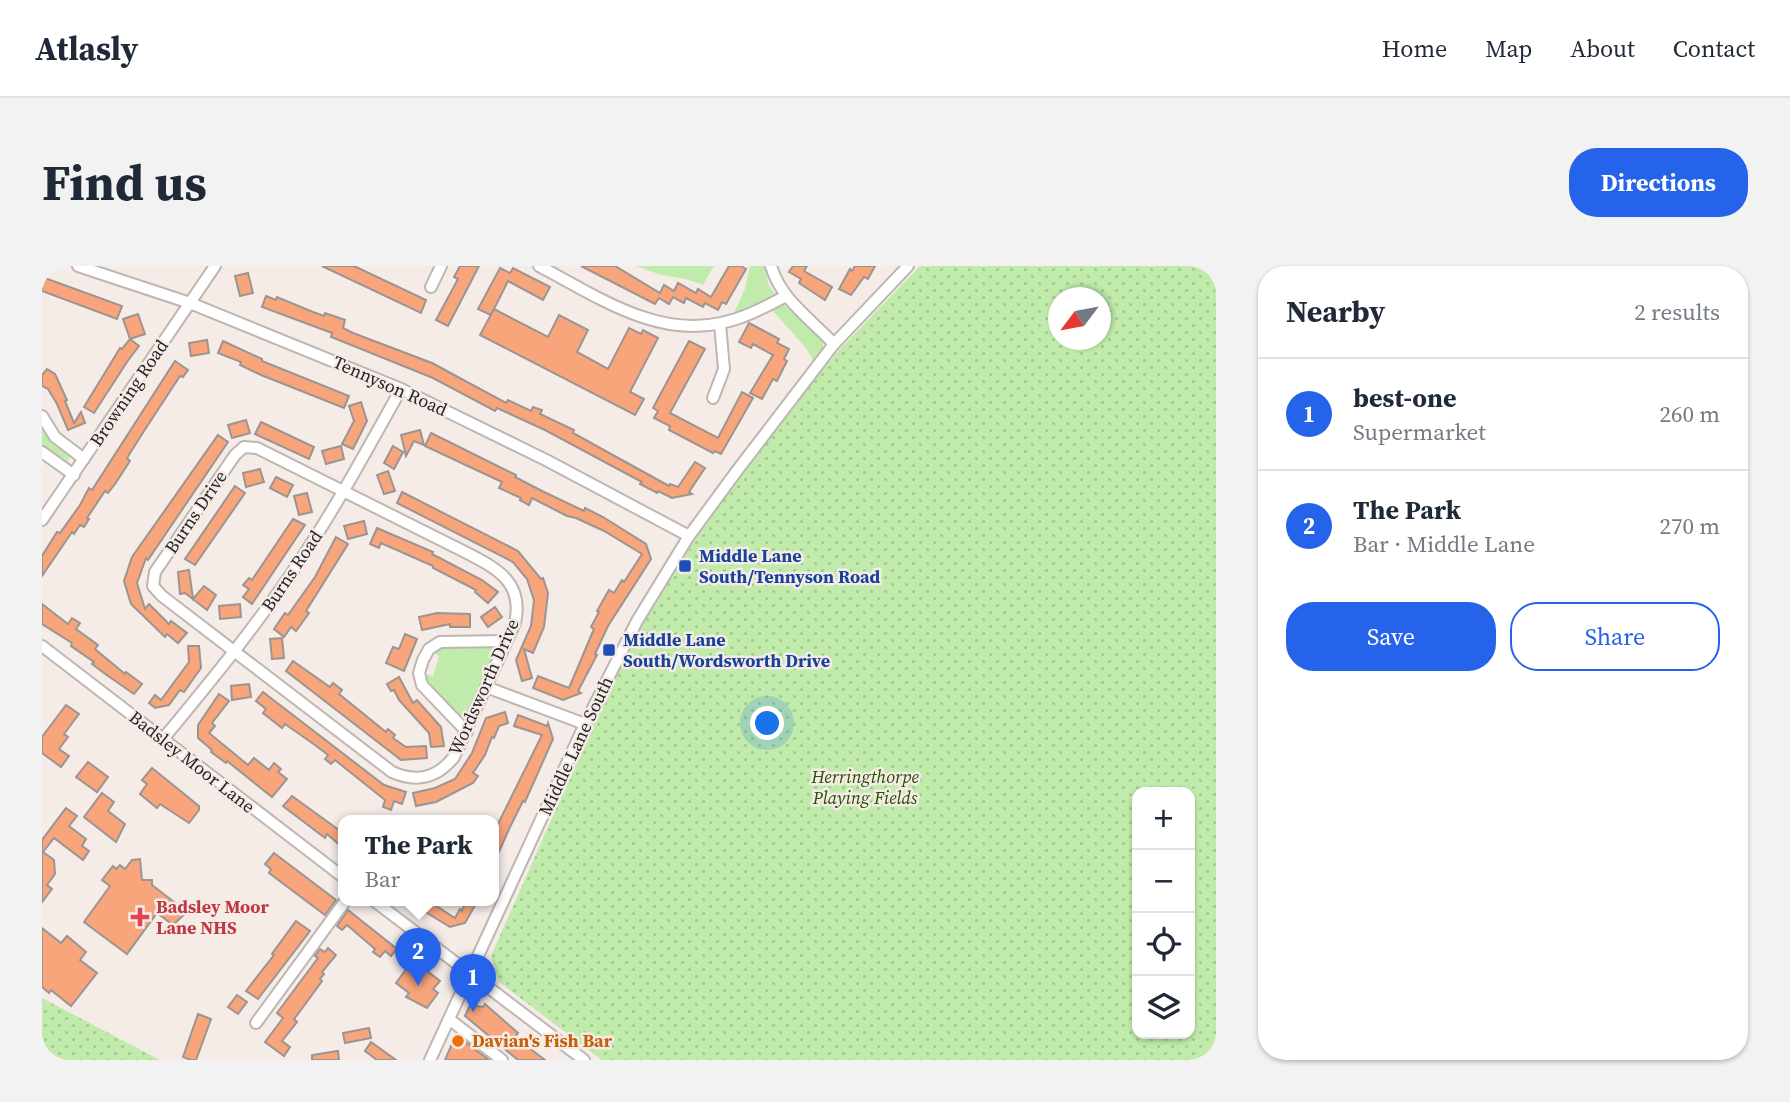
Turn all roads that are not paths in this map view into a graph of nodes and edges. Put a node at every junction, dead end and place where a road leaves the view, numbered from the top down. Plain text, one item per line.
1 (78, 266) edge
2 (215, 266) edge
3 (441, 266) edge
4 (539, 266) edge
5 (771, 266) edge
6 (908, 266) edge
7 (431, 287) dead end
8 (786, 296) junction
9 (190, 303) junction
10 (720, 324) junction
11 (834, 344) junction
12 (401, 389) junction
13 (713, 398) dead end
14 (42, 416) edge
15 (42, 452) edge
16 (85, 459) junction
17 (74, 475) junction
18 (344, 491) junction
19 (42, 520) edge
20 (689, 536) junction
21 (506, 641) junction
22 (42, 646) edge
23 (234, 653) junction
24 (486, 687) junction
25 (585, 724) junction
26 (467, 732) junction
27 (163, 739) junction
28 (338, 873) edge
29 (342, 906) edge
30 (381, 906) edge
31 (471, 973) junction
32 (449, 1019) junction
33 (256, 1023) dead end
34 (430, 1060) edge
35 (502, 1060) edge
36 (584, 1060) edge

1 - 9 street, Tennyson Road
2 - 9 street, Browning Road
3 - 7 street
4 - 10 street
5 - 8 street
6 - 11 street, Middle Lane South
8 - 10 street
8 - 11 street
9 - 12 street, Tennyson Road
9 - 16 street, Browning Road
10 - 13 street
11 - 20 street, Middle Lane South
12 - 18 street, Burns Road
12 - 20 street, Tennyson Road
14 - 16 street
15 - 17 street
16 - 17 street, Browning Road
17 - 19 street, Browning Road
18 - 21 street, Wordsworth Drive
18 - 23 street, Burns Road
18 - 23 street, Burns Drive
20 - 25 street, Middle Lane South
21 - 24 street, Wordsworth Drive
21 - 26 street
22 - 27 street, Badsley Moor Lane
23 - 26 street, Wordsworth Drive
23 - 27 street, Burns Road
24 - 25 street
24 - 26 street, Wordsworth Drive
25 - 31 street, Middle Lane South
27 - 28 street, Badsley Moor Lane
29 - 33 street
30 - 31 street
31 - 32 street, Middle Lane South
31 - 36 street
32 - 34 street, Middle Lane South
32 - 35 street

